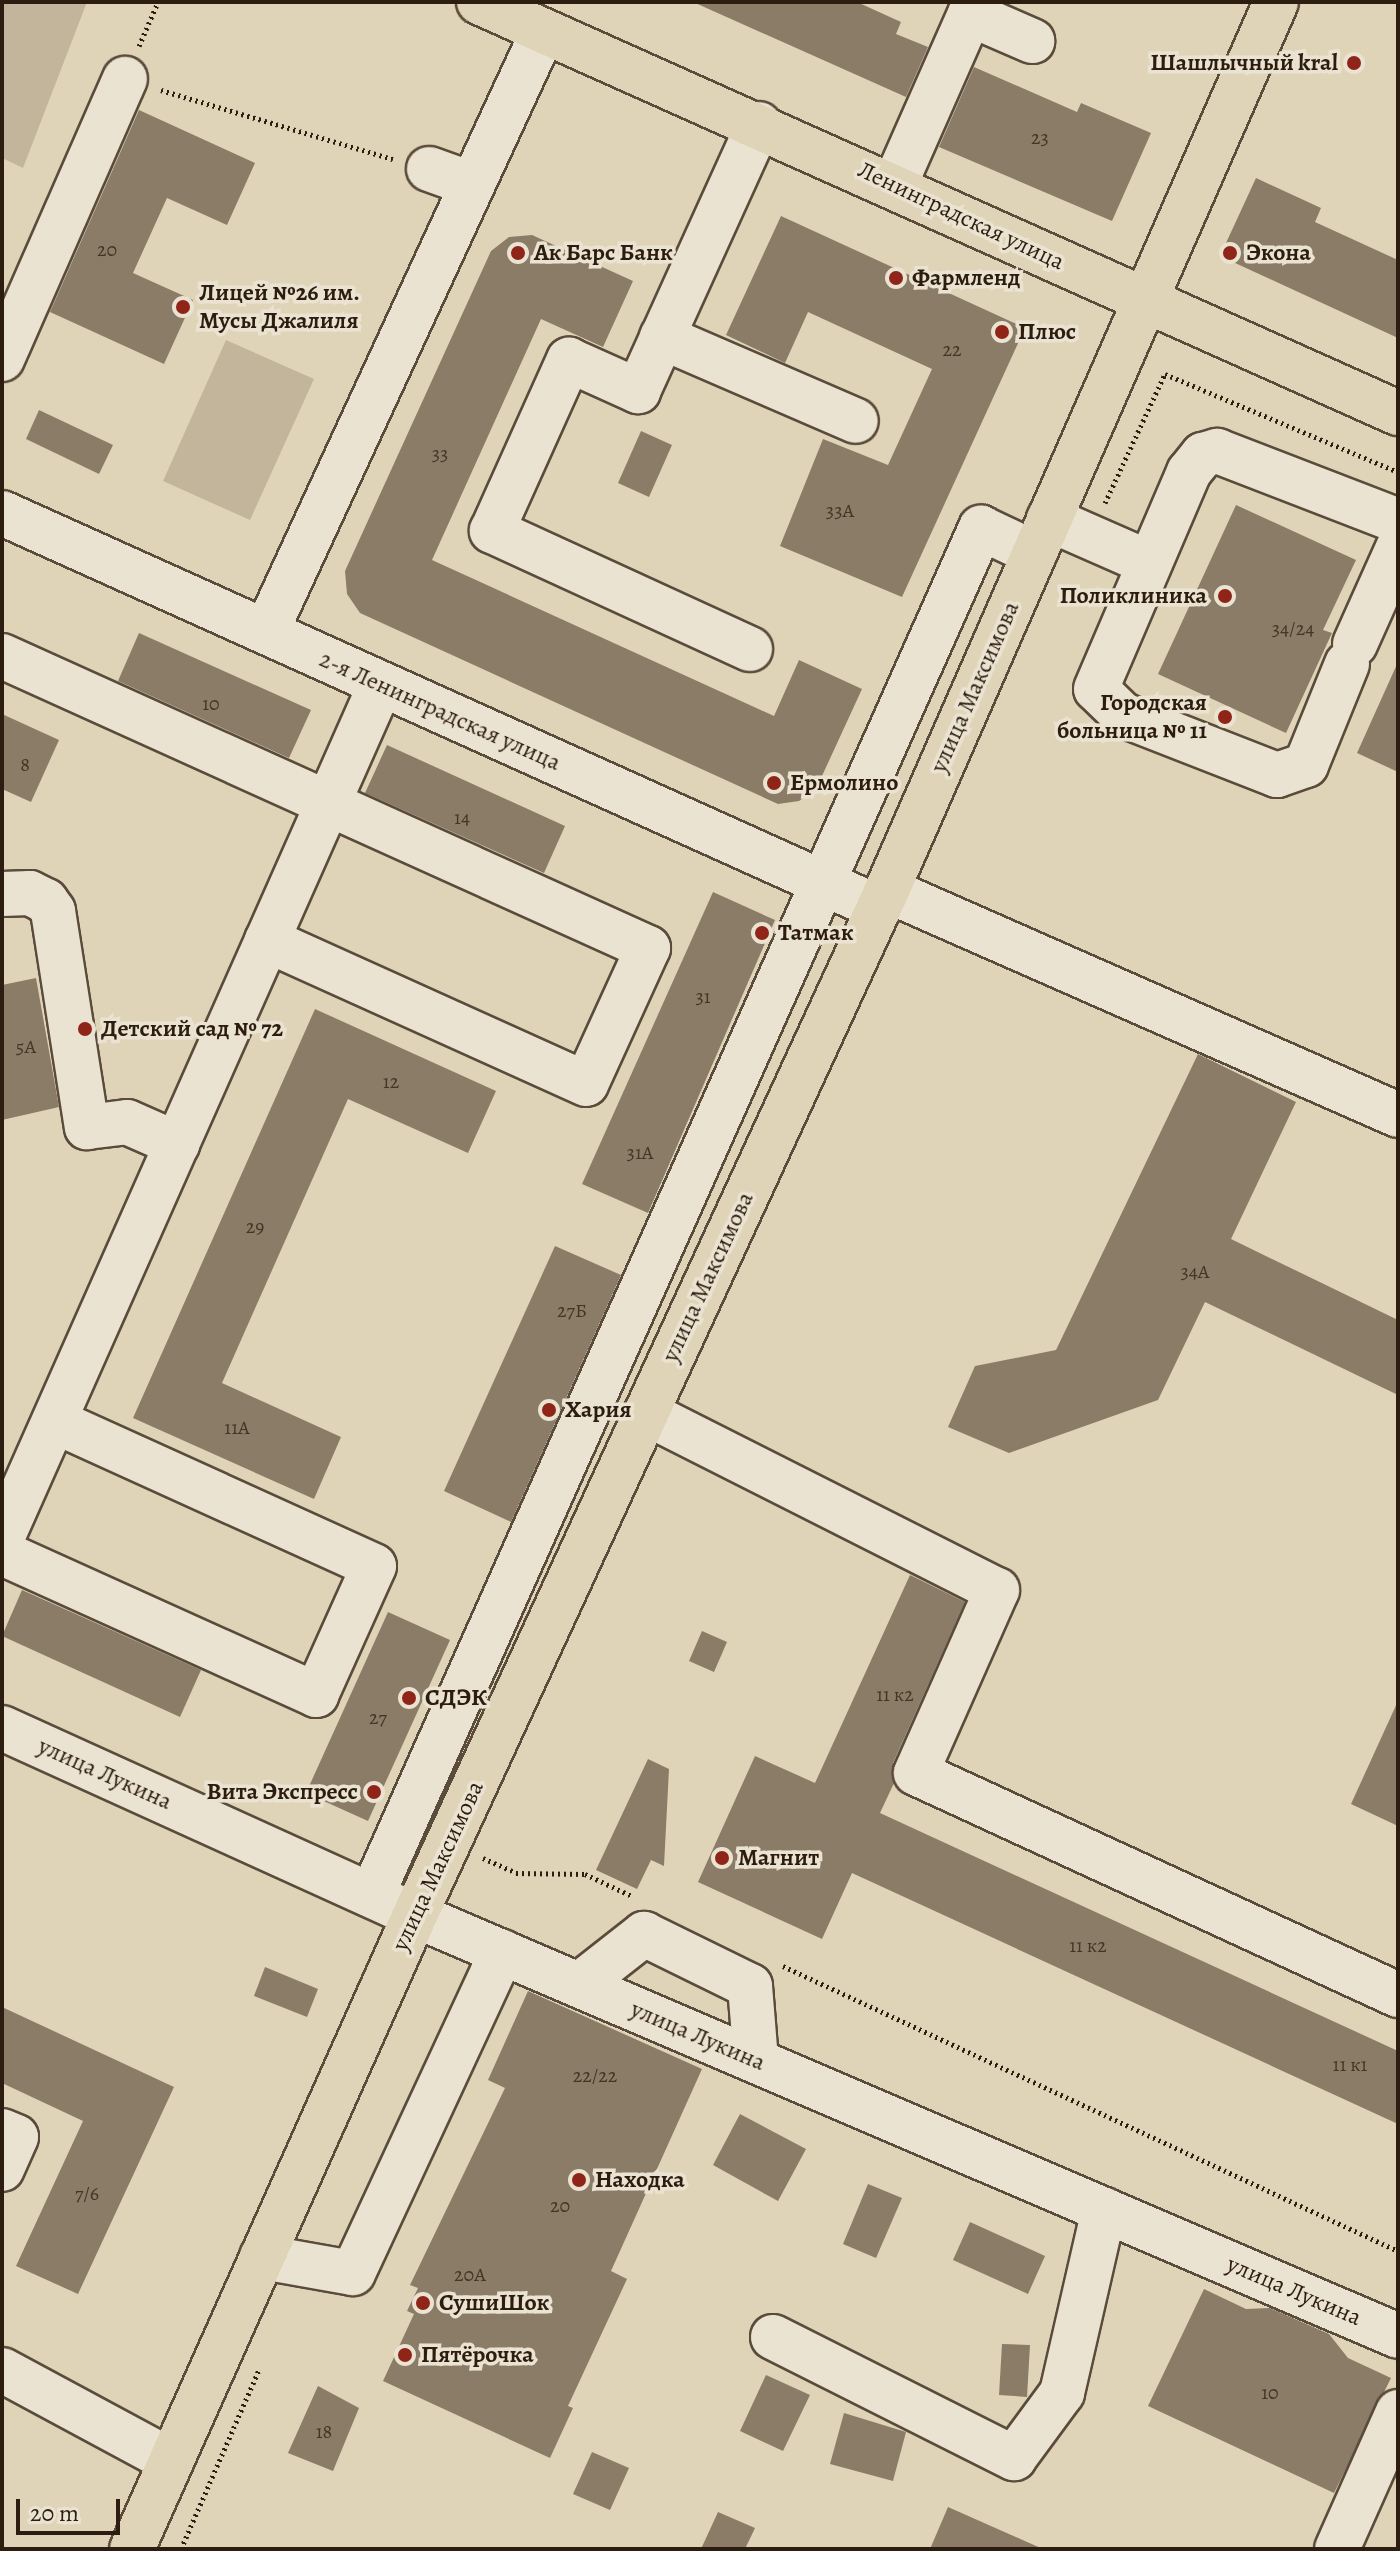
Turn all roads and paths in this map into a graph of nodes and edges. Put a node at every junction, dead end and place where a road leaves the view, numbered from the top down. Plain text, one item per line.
1 (447, 2) edge
2 (479, 2) edge
3 (1276, 2) edge
4 (533, 28) junction
5 (1032, 41) dead end
6 (125, 79) joint
7 (759, 124) junction
8 (429, 169) joint
9 (471, 184) junction
10 (895, 184) junction
11 (1144, 300) junction
12 (662, 337) junction
13 (2, 359) edge
14 (1398, 413) edge
15 (856, 421) dead end
16 (1398, 472) edge
17 (2, 513) edge
18 (1398, 521) edge
19 (1041, 536) junction
20 (1090, 536) junction
21 (1398, 548) edge
22 (1149, 563) junction
23 (266, 632) junction
24 (750, 649) dead end
25 (2, 656) edge
26 (381, 684) junction
27 (328, 803) junction
28 (823, 883) junction
29 (2, 894) edge
30 (883, 899) junction
31 (267, 940) junction
32 (1398, 1115) edge
33 (177, 1144) junction
34 (646, 1413) junction
35 (54, 1421) junction
36 (2, 1538) edge
37 (2, 1553) edge
38 (4, 1735) edge
39 (490, 1844) dead end
40 (477, 1872) dead end
41 (516, 1873) dead end
42 (372, 1895) junction
43 (641, 1900) dead end
44 (415, 1915) junction
45 (502, 1952) junction
46 (780, 1965) dead end
47 (579, 1985) junction
48 (1398, 1995) edge
49 (756, 2061) junction
50 (2, 2131) edge
51 (2, 2169) edge
52 (1104, 2210) junction
53 (1398, 2251) edge
54 (262, 2257) junction
55 (1398, 2336) edge
56 (773, 2337) dead end
57 (261, 2364) dead end
58 (2, 2370) edge
59 (1398, 2412) edge
60 (171, 2461) junction
61 (132, 2549) edge
62 (181, 2549) edge
63 (1337, 2549) edge

1 - 4 main road, Ленинградская улица
2 - 4 main road, Ленинградская улица
3 - 11 main road, улица Максимова
4 - 7 main road, Ленинградская улица
4 - 9 street
5 - 10 street
6 - 8 path
6 - 13 street
7 - 10 main road, Ленинградская улица
7 - 12 street
8 - 9 street
9 - 23 street
10 - 11 main road, Ленинградская улица
11 - 14 main road, Ленинградская улица
11 - 19 main road, улица Максимова
12 - 15 street
12 - 24 street
16 - 20 path
17 - 23 street, 2-я Ленинградская улица
18 - 22 street
19 - 20 street
19 - 28 street
19 - 30 main road, улица Максимова
20 - 22 street
21 - 22 street
23 - 26 street, 2-я Ленинградская улица
25 - 27 street
26 - 27 street
26 - 28 street, 2-я Ленинградская улица
27 - 31 street
27 - 31 street
28 - 30 street, 2-я Ленинградская улица
28 - 42 street
29 - 33 street
30 - 32 street, 2-я Ленинградская улица
30 - 34 main road, улица Максимова
31 - 33 street
33 - 35 street
34 - 44 main road, улица Максимова
34 - 48 street
35 - 36 street
35 - 37 street
38 - 42 street, улица Лукина
39 - 40 path
41 - 43 path
42 - 44 street, улица Лукина
44 - 45 street, улица Лукина
44 - 54 main road, улица Максимова
45 - 47 street, улица Лукина
45 - 54 street
46 - 53 path
47 - 49 street, улица Лукина
47 - 49 street
49 - 52 street, улица Лукина
50 - 51 street
52 - 55 street, улица Лукина
52 - 56 street
54 - 60 main road, улица Максимова
57 - 62 path
58 - 60 street
59 - 63 street
60 - 61 main road, улица Максимова

